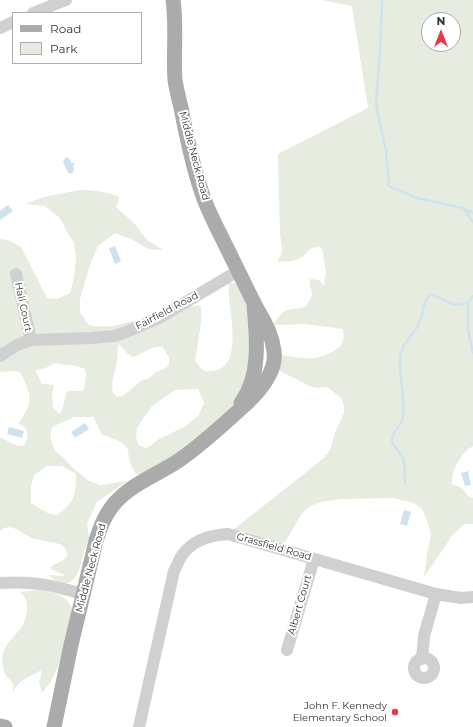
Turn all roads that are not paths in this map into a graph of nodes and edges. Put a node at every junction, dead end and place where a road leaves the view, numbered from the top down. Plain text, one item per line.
1 (66, 0) edge
2 (173, 0) edge
3 (36, 12) edge
4 (12, 22) edge
5 (0, 28) edge
6 (238, 271) junction
7 (16, 274) dead end
8 (31, 340) junction
9 (0, 356) edge
10 (314, 559) junction
11 (0, 583) edge
12 (83, 594) junction
13 (436, 594) junction
14 (473, 597) edge
15 (287, 650) dead end
16 (422, 659) dead end
17 (0, 726) edge
18 (5, 727) edge
19 (54, 727) edge
20 (139, 727) edge

1 - 3 street
2 - 6 main road, Middle Neck Road
4 - 5 street
6 - 8 street, Fairfield Road
6 - 12 main road, Middle Neck Road
7 - 8 street, Hall Court
8 - 9 street, Fairfield Road
10 - 13 street, Grassfield Road
10 - 15 street, Albert Court
10 - 20 street, Grassfield Road
11 - 12 street
12 - 19 main road, Middle Neck Road
13 - 14 street, Grassfield Road
13 - 16 street
17 - 18 main road

